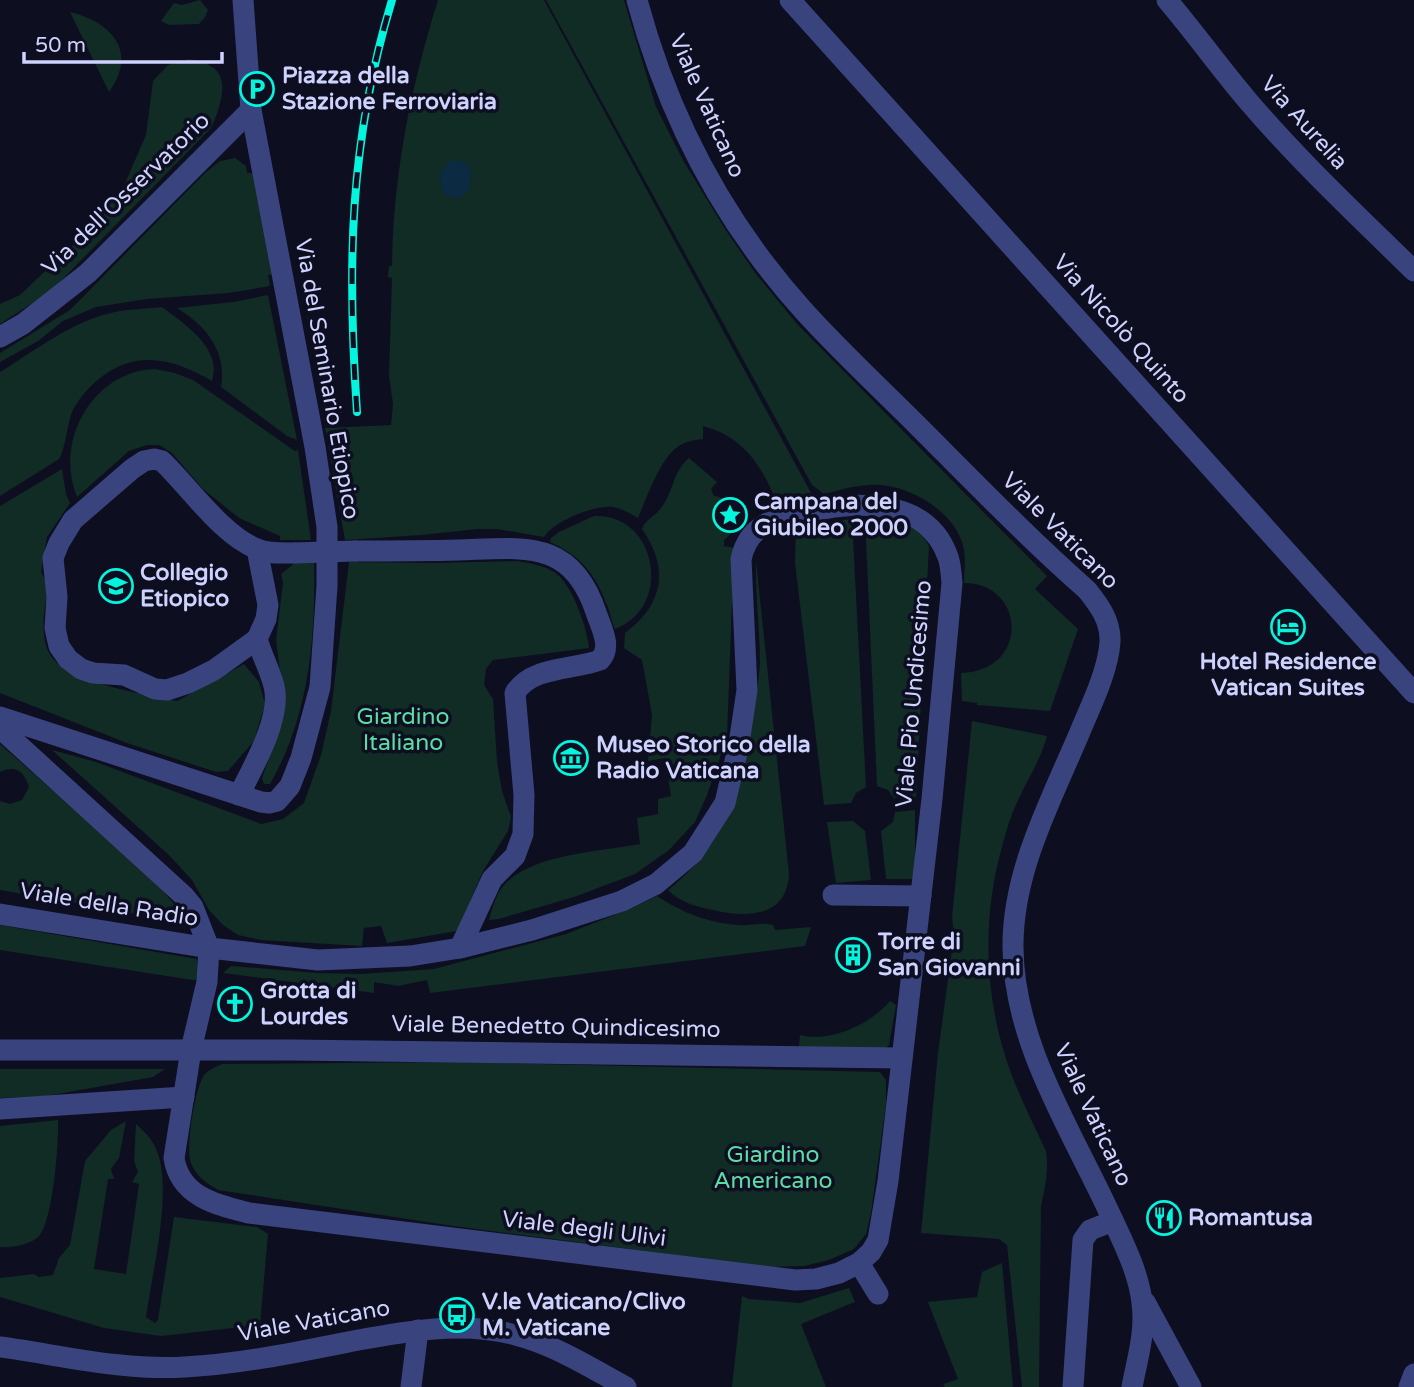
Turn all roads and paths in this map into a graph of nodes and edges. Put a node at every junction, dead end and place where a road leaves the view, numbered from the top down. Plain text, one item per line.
1 (243, 0) edge
2 (638, 0) edge
3 (790, 0) edge
4 (1167, 0) edge
5 (251, 110) junction
6 (1414, 271) edge
7 (0, 337) edge
8 (257, 549) junction
9 (257, 639) junction
10 (1414, 692) edge
11 (0, 717) edge
12 (0, 728) edge
13 (239, 795) junction
14 (833, 895) dead end
15 (921, 896) junction
16 (0, 914) edge
17 (209, 948) junction
18 (460, 948) junction
19 (0, 1050) edge
20 (191, 1050) junction
21 (902, 1058) junction
22 (184, 1097) junction
23 (0, 1109) edge
24 (1113, 1221) junction
25 (859, 1263) junction
26 (878, 1294) dead end
27 (1140, 1294) junction
28 (418, 1330) junction
29 (0, 1347) edge
30 (1414, 1374) edge
31 (411, 1387) edge
32 (626, 1387) edge
33 (1073, 1387) edge
34 (1132, 1387) edge
35 (1191, 1387) edge
36 (1409, 1387) edge

1 - 5 street, Via del Seminario Etiopico
2 - 24 street, Viale Vaticano
3 - 10 street, Via Nicolò Quinto
4 - 6 street, Via Aurelia
5 - 7 street, Via dell'Osservatorio
5 - 13 street, Via del Seminario Etiopico
8 - 9 street
8 - 9 street
8 - 18 street, bridge
9 - 13 street
11 - 13 street
12 - 17 street
14 - 15 street
15 - 18 street, Viale Pio Undicesimo
15 - 21 street, Viale Pio Undicesimo
16 - 17 street, Viale della Radio
17 - 18 street, Viale Pio Undicesimo
17 - 20 street, Viale degli Ulivi
19 - 20 street, Viale Benedetto Quindicesimo
20 - 21 street, Viale Benedetto Quindicesimo
20 - 22 street, Viale degli Ulivi
21 - 25 street
22 - 23 street
22 - 25 street, Viale degli Ulivi
24 - 27 street, Viale Vaticano
24 - 33 street, Viale Vaticano
25 - 26 street
27 - 34 street, Viale Vaticano
27 - 35 street, Viale Vaticano
28 - 29 street, Viale Vaticano
28 - 31 street
28 - 32 street, Viale Vaticano
30 - 36 street

